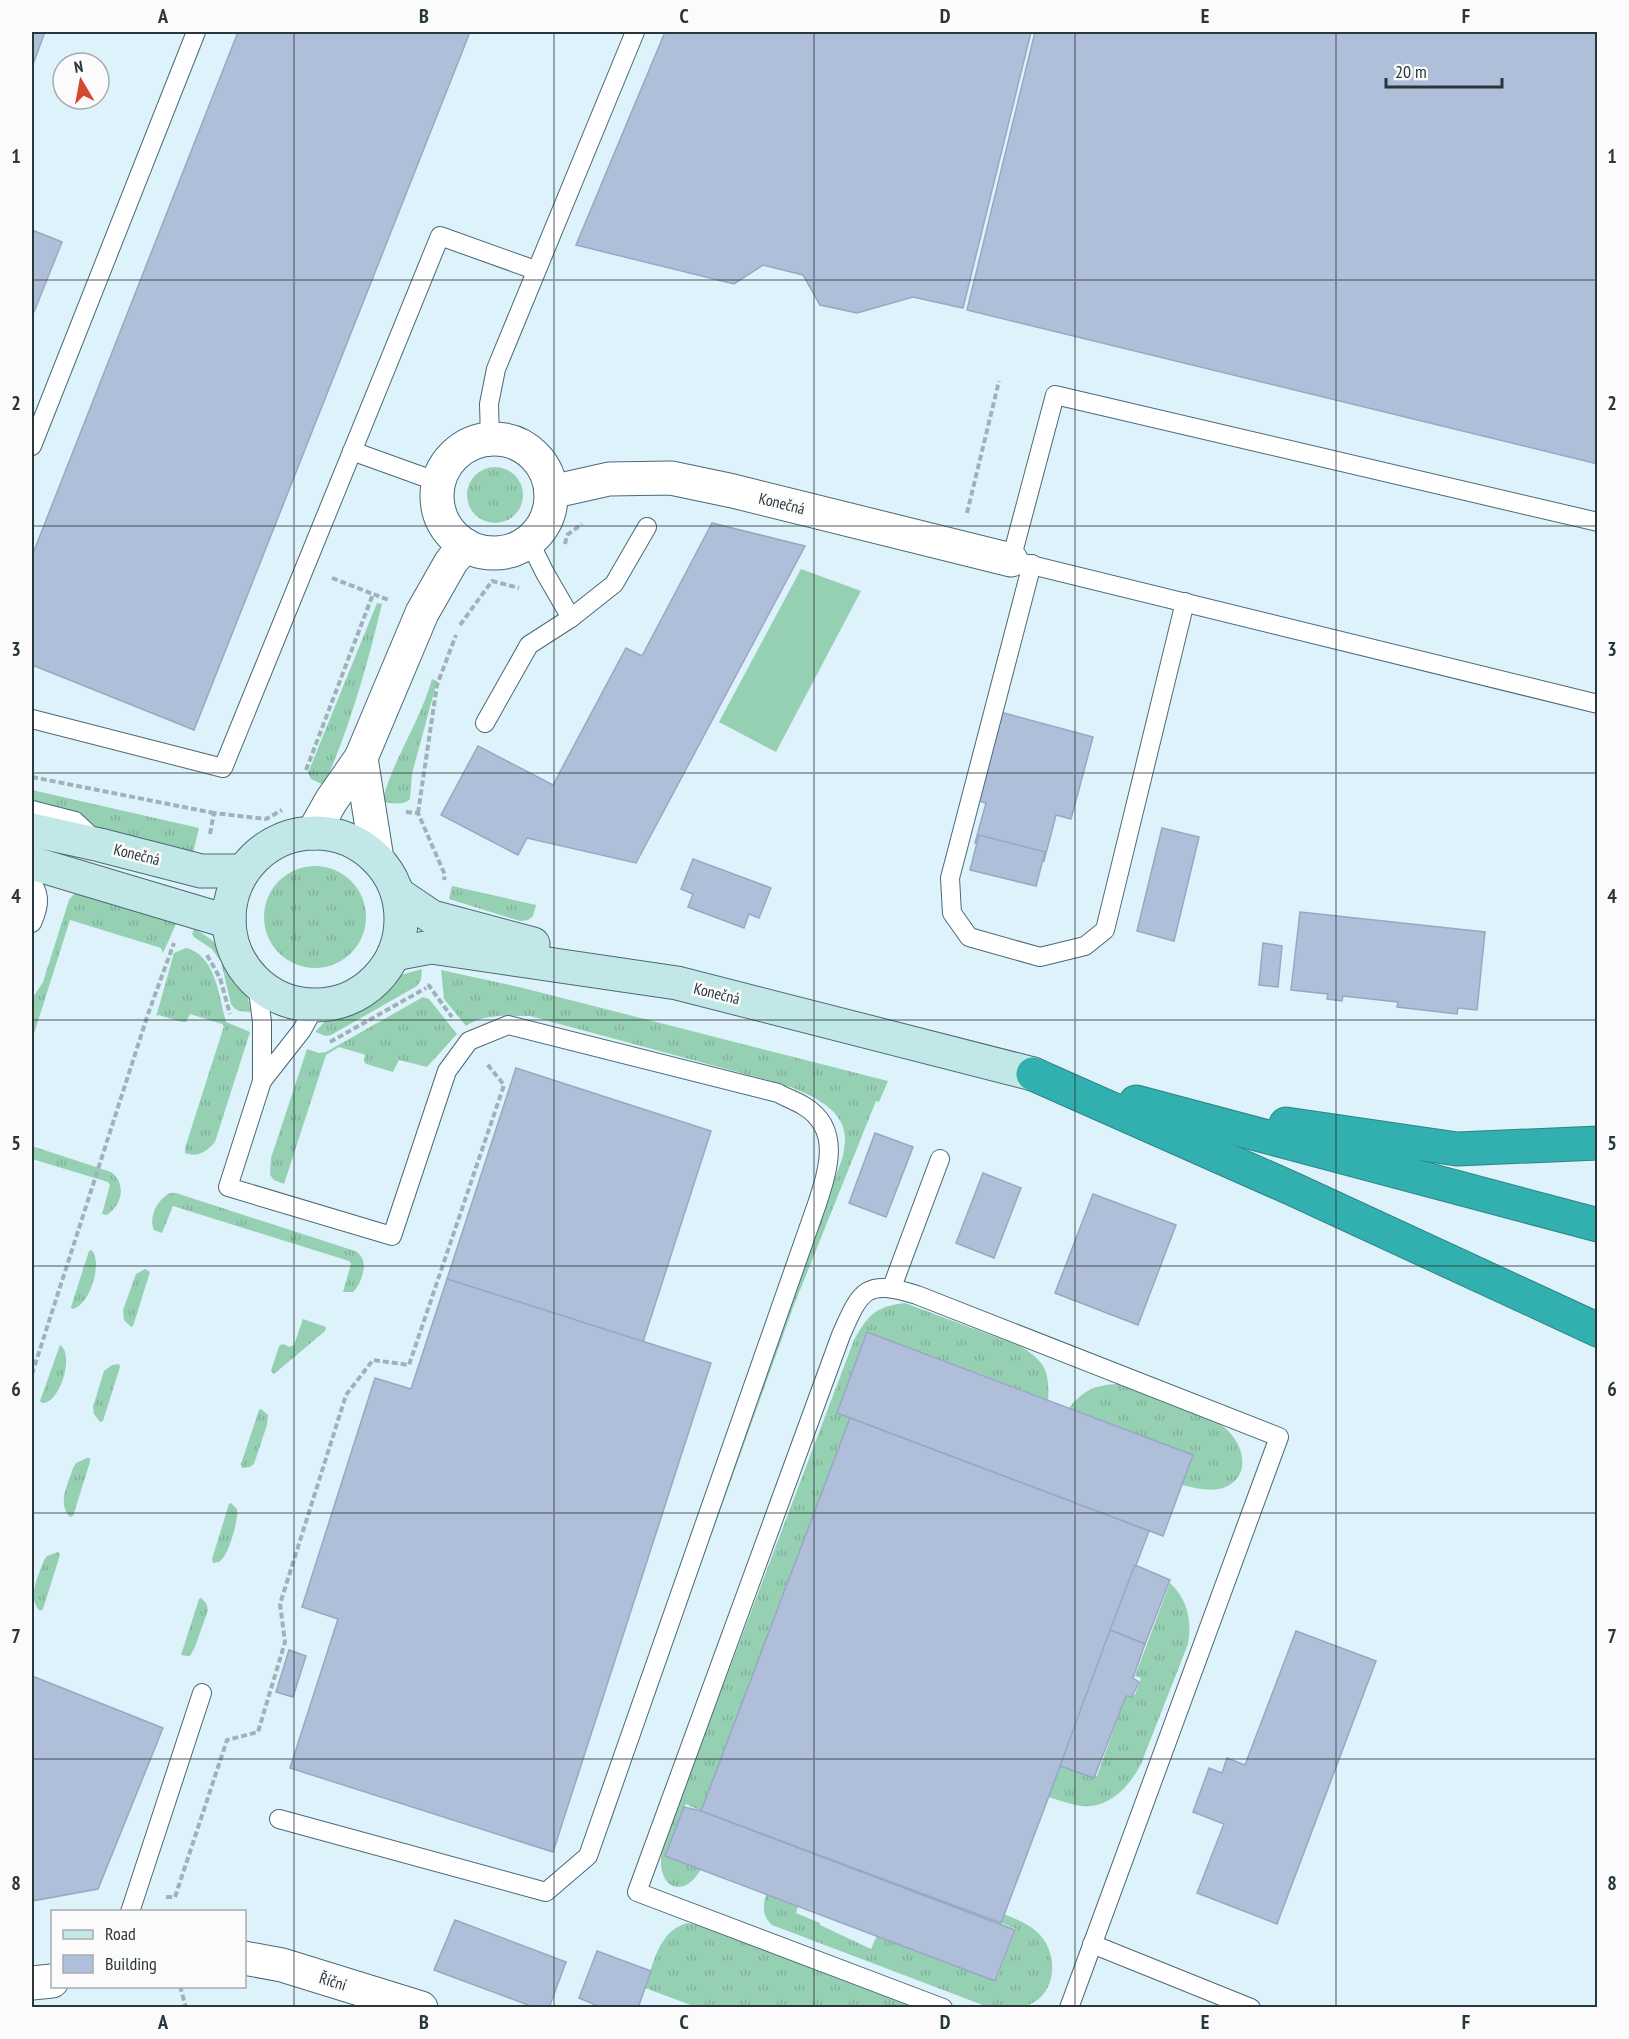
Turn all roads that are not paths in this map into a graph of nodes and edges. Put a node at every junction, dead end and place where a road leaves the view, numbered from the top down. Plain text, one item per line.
1 (196, 32) edge
2 (635, 32) edge
3 (536, 270) junction
4 (490, 438) junction
5 (32, 446) edge
6 (352, 451) junction
7 (438, 482) junction
8 (551, 492) junction
9 (1598, 522) edge
10 (647, 527) dead end
11 (529, 541) junction
12 (465, 545) junction
13 (1022, 562) junction
14 (1185, 602) junction
15 (571, 618) junction
16 (1598, 704) edge
17 (32, 719) edge
18 (485, 723) dead end
19 (361, 758) junction
20 (32, 810) edge
21 (32, 830) edge
22 (313, 833) junction
23 (100, 845) junction
24 (377, 859) junction
25 (32, 863) edge
26 (243, 871) junction
27 (32, 883) edge
28 (398, 894) junction
29 (229, 919) junction
30 (32, 923) edge
31 (394, 954) junction
32 (676, 982) junction
33 (257, 983) junction
34 (308, 1018) junction
35 (1033, 1074) junction
36 (262, 1081) junction
37 (1126, 1100) junction
38 (1598, 1143) edge
39 (940, 1158) dead end
40 (1598, 1225) edge
41 (892, 1287) junction
42 (1598, 1330) edge
43 (202, 1693) dead end
44 (279, 1819) dead end
45 (132, 1904) edge
46 (1092, 1944) junction
47 (246, 1958) edge
48 (51, 1981) edge
49 (32, 1983) edge
50 (421, 2007) edge
51 (944, 2007) edge
52 (1069, 2007) edge
53 (1251, 2007) edge

1 - 5 lane
2 - 3 lane
3 - 4 lane
3 - 6 lane
4 - 7 street
4 - 8 street
6 - 7 lane
6 - 17 lane
7 - 12 street
8 - 11 street
8 - 13 street, Konečná
9 - 13 lane
10 - 15 lane
11 - 12 street
11 - 15 lane
12 - 19 street
13 - 14 lane
13 - 14 lane
14 - 16 lane
15 - 18 lane
19 - 22 street
19 - 24 street
20 - 23 lane
21 - 23 main road, Konečná
22 - 24 main road
22 - 26 main road
23 - 26 main road, Konečná
24 - 28 main road
25 - 29 main road
26 - 29 main road
27 - 30 lane
28 - 31 main road
28 - 32 main road
29 - 33 main road
31 - 32 main road, Konečná
31 - 34 main road
32 - 35 main road, Konečná
33 - 34 main road
33 - 36 lane
34 - 36 lane
35 - 37 highway
35 - 42 highway
36 - 44 lane
37 - 38 highway
37 - 40 highway
39 - 41 lane
41 - 46 lane
41 - 51 lane
43 - 45 lane
46 - 52 lane
46 - 53 lane
47 - 50 street, Říční
48 - 49 street

